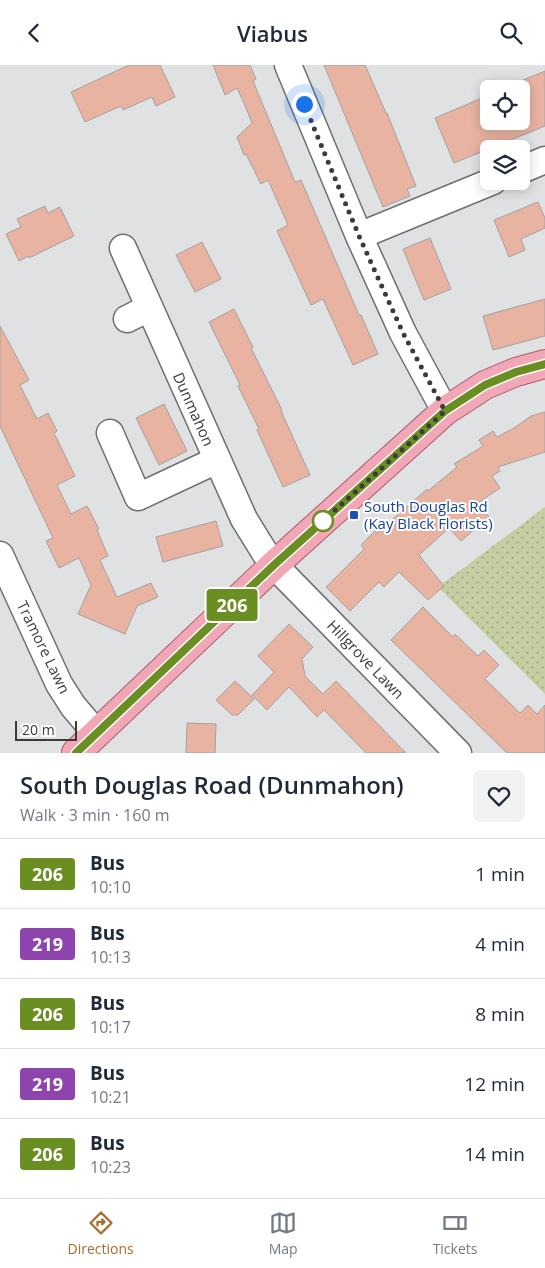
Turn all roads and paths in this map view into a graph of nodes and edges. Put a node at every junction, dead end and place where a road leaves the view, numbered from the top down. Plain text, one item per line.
1 (288, 65) edge
2 (545, 160) edge
3 (530, 166) edge
4 (480, 187) edge
5 (359, 236) junction
6 (123, 248) dead end
7 (545, 364) edge
8 (445, 411) junction
9 (110, 433) dead end
10 (217, 460) junction
11 (0, 555) edge
12 (274, 565) junction
13 (89, 745) edge
14 (458, 753) edge

1 - 5 street
2 - 3 street
4 - 5 street
5 - 8 street
6 - 10 street, Dunmahon
7 - 8 main road
8 - 12 main road
9 - 10 street
10 - 12 street, Dunmahon
11 - 13 street, Tramore Lawn
12 - 13 main road
12 - 14 street, Hillgrove Lawn

